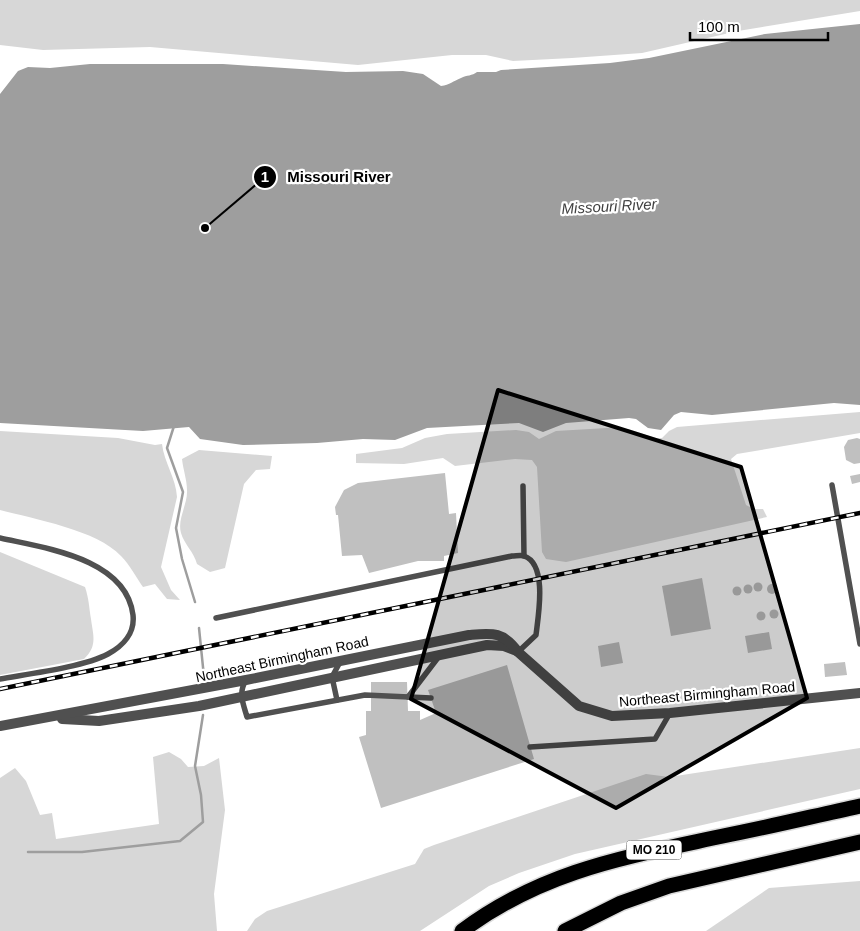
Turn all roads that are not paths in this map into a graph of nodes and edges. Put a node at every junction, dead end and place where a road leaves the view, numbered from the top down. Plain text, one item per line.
1 (832, 485) dead end
2 (523, 486) dead end
3 (0, 538) edge
4 (524, 556) junction
5 (216, 618) dead end
6 (860, 644) edge
7 (518, 652) junction
8 (442, 654) junction
9 (341, 661) junction
10 (332, 676) junction
11 (0, 679) edge
12 (246, 680) junction
13 (860, 693) edge
14 (242, 696) junction
15 (408, 697) junction
16 (431, 698) dead end
17 (337, 700) junction
18 (670, 714) junction
19 (45, 718) junction
20 (0, 726) edge
21 (530, 747) dead end
22 (860, 806) edge
23 (860, 842) edge
24 (462, 931) edge
25 (565, 931) edge

1 - 6 lane
2 - 4 lane
3 - 11 lane
4 - 5 lane
4 - 7 lane
7 - 8 street, Northeast Birmingham Road
7 - 9 street, Northeast Birmingham Road
7 - 18 street, Northeast Birmingham Road
8 - 10 street, Northeast Birmingham Road
8 - 15 lane
9 - 10 lane
9 - 12 street, Northeast Birmingham Road
10 - 14 street, Northeast Birmingham Road
10 - 17 lane
12 - 14 lane
12 - 19 street, Northeast Birmingham Road
13 - 18 street, Northeast Birmingham Road
14 - 17 lane
14 - 19 street, Northeast Birmingham Road
15 - 16 lane
15 - 17 lane
18 - 21 lane
19 - 20 street, Northeast Birmingham Road
22 - 24 highway, MO 210
23 - 25 highway

